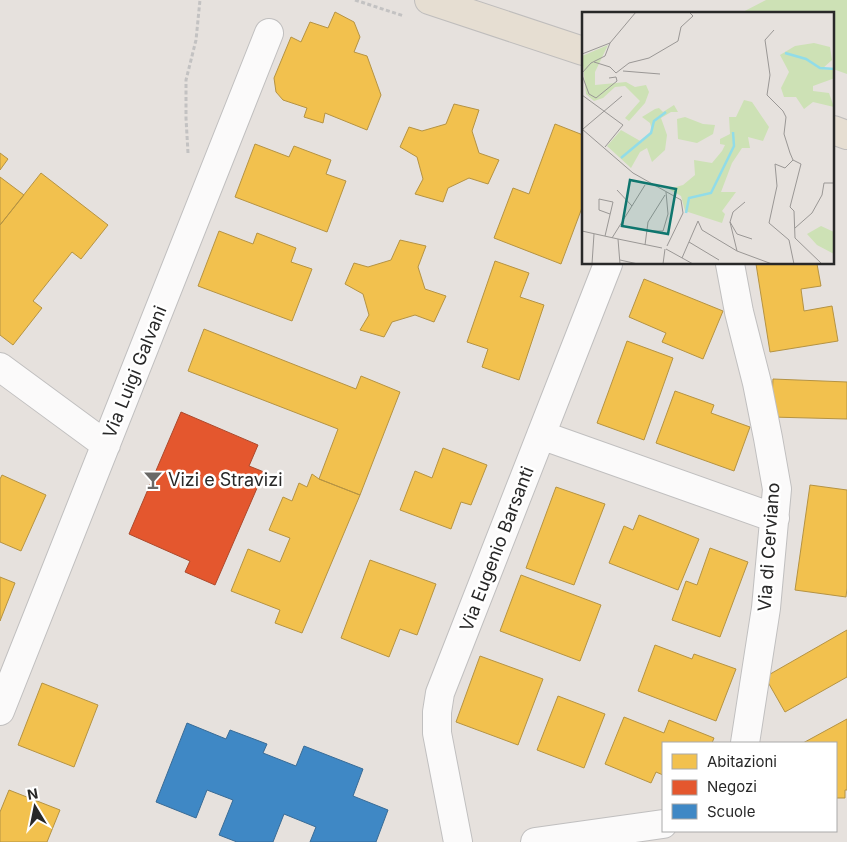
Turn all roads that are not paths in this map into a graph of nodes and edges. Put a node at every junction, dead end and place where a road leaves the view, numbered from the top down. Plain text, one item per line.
1 (429, 0) edge
2 (269, 33) dead end
3 (582, 51) edge
4 (834, 130) edge
5 (847, 135) edge
6 (608, 265) edge
7 (730, 265) edge
8 (0, 367) edge
9 (541, 435) junction
10 (106, 445) junction
11 (775, 518) junction
12 (0, 711) edge
13 (745, 742) edge
14 (662, 824) edge
15 (458, 842) edge
16 (535, 842) edge

1 - 3 main road
2 - 10 street, Via Luigi Galvani
4 - 5 main road
6 - 9 street, Via Eugenio Barsanti
7 - 11 street, Via di Cerviano
8 - 10 street
9 - 11 street
9 - 15 street, Via Eugenio Barsanti
10 - 12 street, Via Luigi Galvani
11 - 13 street, Via di Cerviano
14 - 16 street

